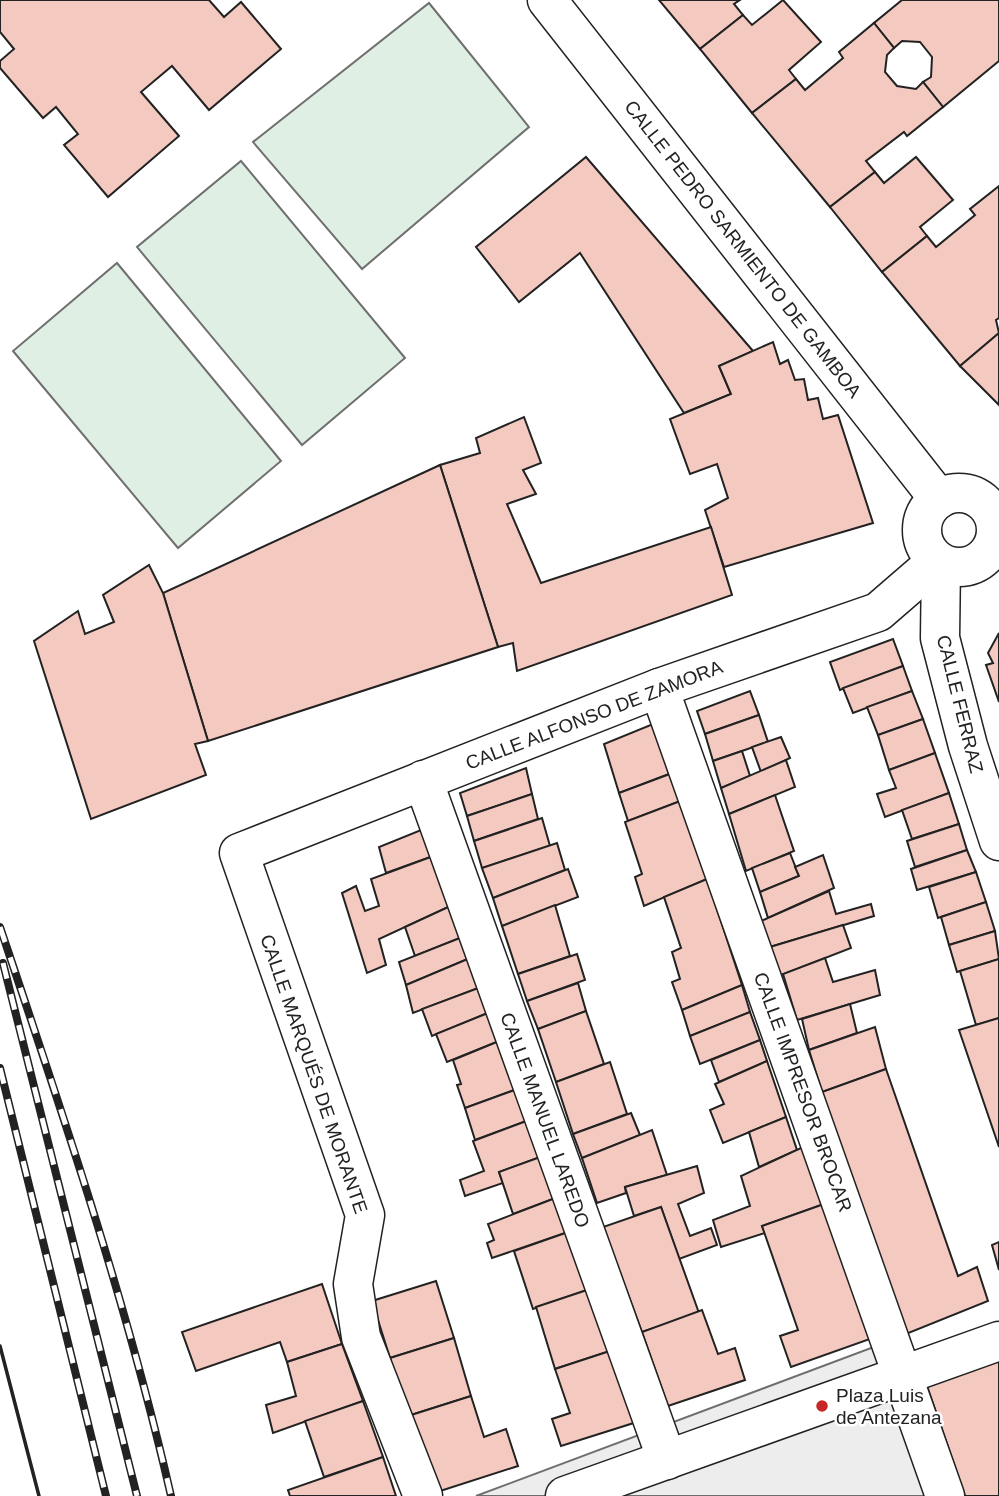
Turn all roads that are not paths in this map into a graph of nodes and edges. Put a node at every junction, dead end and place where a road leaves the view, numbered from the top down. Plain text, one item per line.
1 (547, 0) edge
2 (939, 499) junction
3 (997, 523) edge
4 (939, 562) junction
5 (659, 688) junction
6 (423, 780) junction
7 (999, 841) edge
8 (239, 853) joint
9 (999, 1341) edge
10 (905, 1377) junction
11 (667, 1460) junction
12 (423, 1496) edge
13 (565, 1496) edge
14 (946, 1496) edge

1 - 2 street, CALLE PEDRO SARMIENTO DE GAMBOA
2 - 3 street
2 - 4 street
3 - 4 street
4 - 5 street, CALLE ALFONSO DE ZAMORA
4 - 7 street, CALLE FERRAZ
5 - 6 street, CALLE ALFONSO DE ZAMORA
5 - 10 street, CALLE IMPRESOR BROCAR
6 - 8 street, CALLE ALFONSO DE ZAMORA
6 - 11 street, CALLE MANUEL LAREDO
8 - 12 street, CALLE MARQUÉS DE MORANTE
9 - 10 street
10 - 11 street
10 - 14 street, CALLE IMPRESOR BROCAR
11 - 13 street

